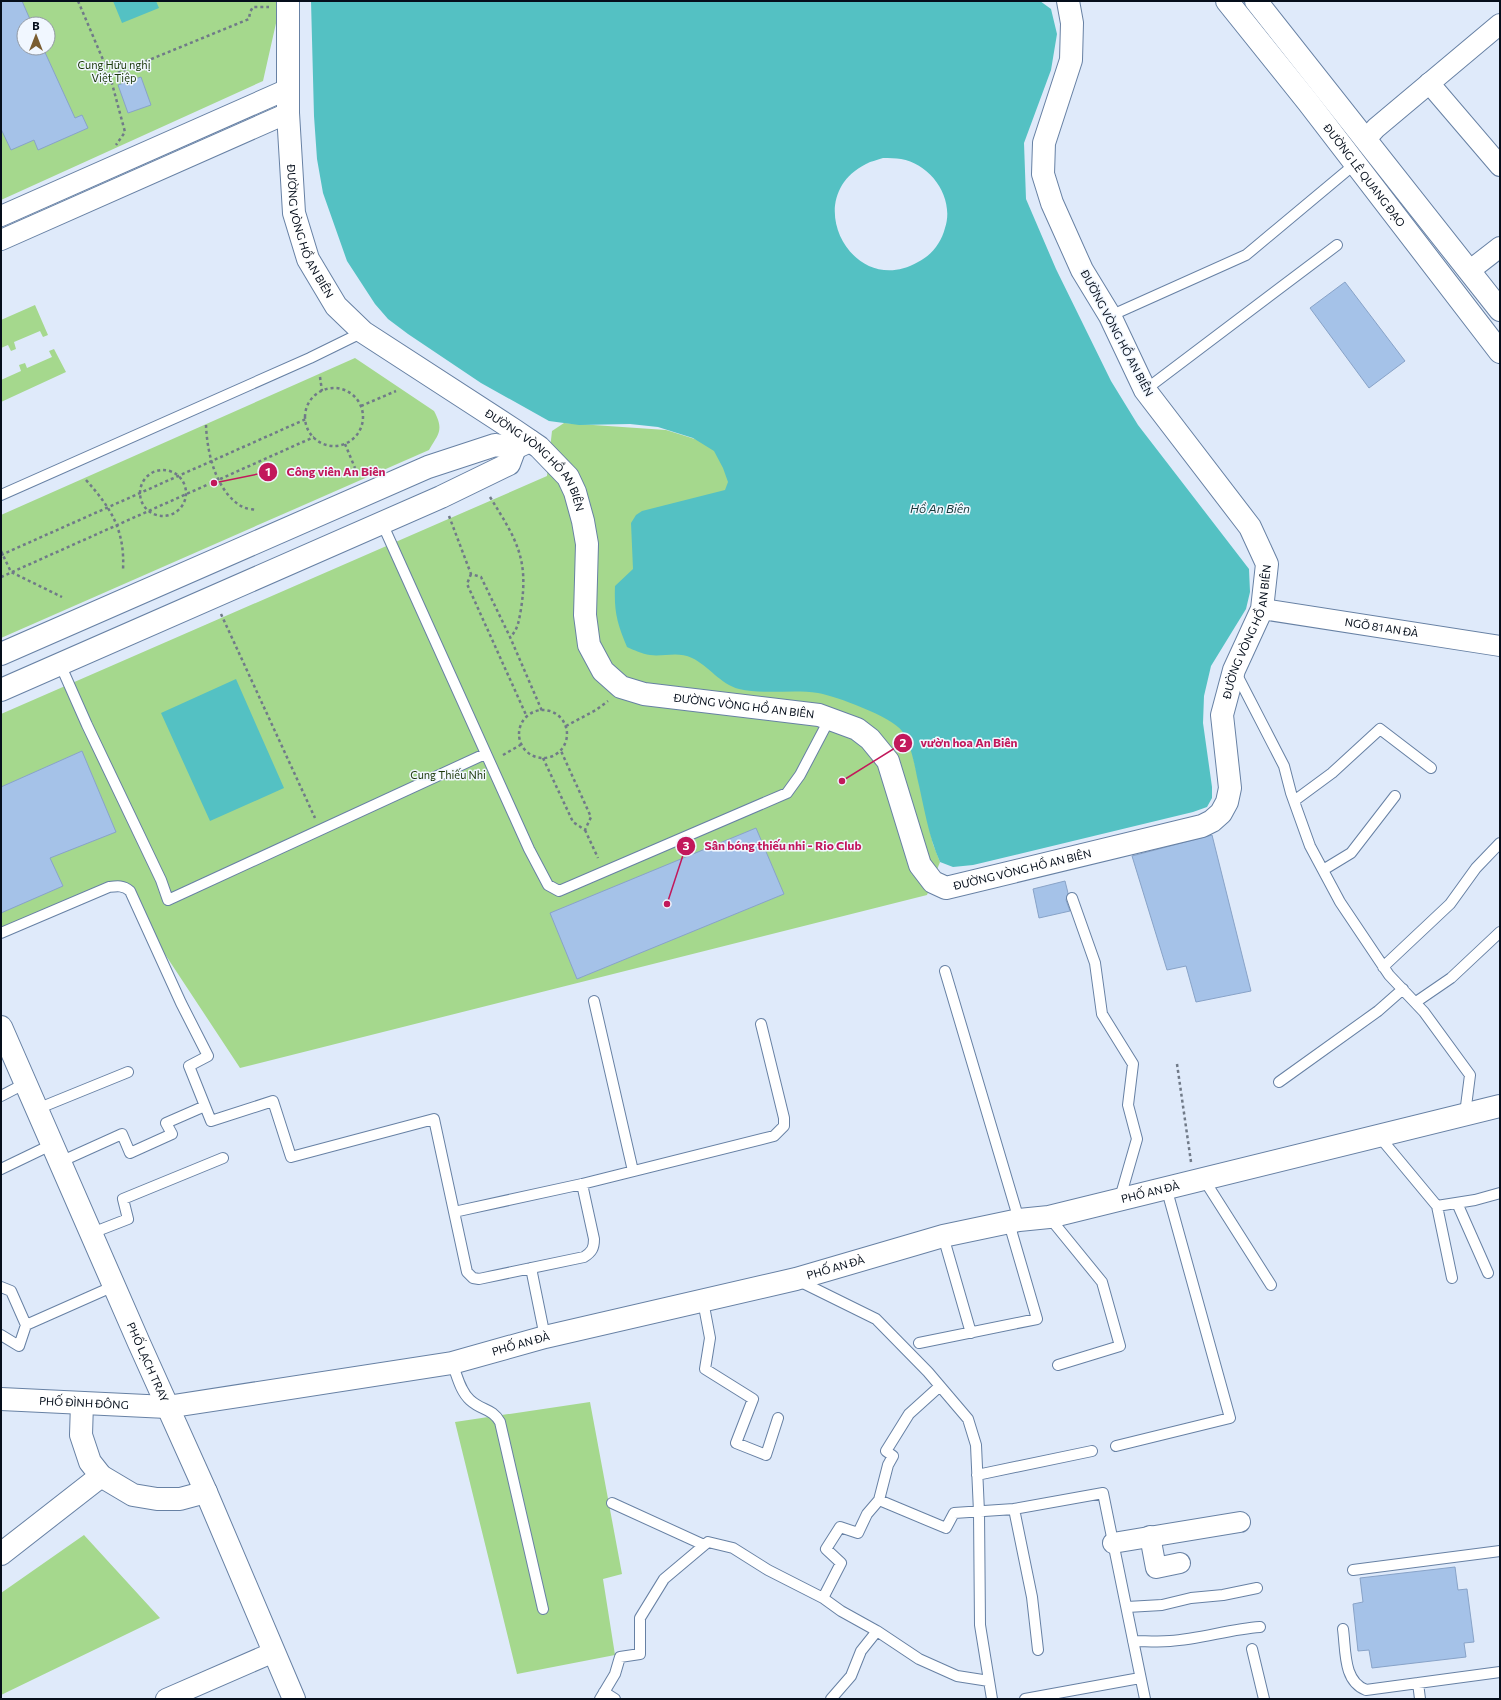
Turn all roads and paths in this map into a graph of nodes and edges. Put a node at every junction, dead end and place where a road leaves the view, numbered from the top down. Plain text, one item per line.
1 (78, 1) edge
2 (268, 1) edge
3 (288, 1) edge
4 (1068, 1) edge
5 (1227, 1) edge
6 (1256, 1) edge
7 (1500, 24) edge
8 (110, 76) junction
9 (1429, 83) junction
10 (288, 88) junction
11 (288, 113) junction
12 (1366, 140) junction
13 (120, 155) junction
14 (1355, 164) junction
15 (1500, 166) edge
16 (136, 180) junction
17 (45, 196) junction
18 (1, 216) edge
19 (54, 217) junction
20 (1, 240) edge
21 (1337, 246) dead end
22 (1500, 247) edge
23 (1470, 271) junction
24 (1500, 310) edge
25 (1110, 316) junction
26 (363, 332) junction
27 (1500, 352) edge
28 (320, 377) dead end
29 (1145, 390) junction
30 (322, 391) junction
31 (396, 391) dead end
32 (361, 406) junction
33 (306, 419) junction
34 (206, 425) dead end
35 (314, 437) junction
36 (345, 444) junction
37 (523, 445) junction
38 (212, 461) junction
39 (355, 468) dead end
40 (178, 476) junction
41 (86, 480) dead end
42 (219, 480) junction
43 (140, 492) junction
44 (187, 494) junction
45 (1, 495) edge
46 (490, 497) dead end
47 (108, 508) junction
48 (256, 510) dead end
49 (149, 511) junction
50 (449, 516) dead end
51 (382, 523) junction
52 (118, 525) junction
53 (2, 554) edge
54 (196, 568) junction
55 (123, 570) dead end
56 (11, 572) junction
57 (471, 574) junction
58 (1, 577) edge
59 (62, 597) dead end
60 (208, 598) junction
61 (1262, 610) junction
62 (510, 637) junction
63 (1500, 646) edge
64 (1, 654) edge
65 (60, 664) junction
66 (1234, 670) junction
67 (1, 690) edge
68 (613, 698) dead end
69 (542, 711) junction
70 (527, 717) junction
71 (830, 718) junction
72 (566, 726) junction
73 (522, 744) junction
74 (560, 751) junction
75 (485, 754) junction
76 (503, 755) dead end
77 (543, 758) junction
78 (1431, 768) dead end
79 (1395, 796) dead end
80 (1294, 801) junction
81 (315, 819) dead end
82 (585, 830) junction
83 (1500, 843) edge
84 (598, 858) dead end
85 (1323, 870) junction
86 (1072, 898) dead end
87 (1500, 932) edge
88 (1, 933) edge
89 (1383, 967) junction
90 (945, 971) dead end
91 (1403, 989) junction
92 (594, 1002) dead end
93 (1416, 1002) junction
94 (761, 1024) dead end
95 (1, 1026) edge
96 (1177, 1064) dead end
97 (128, 1072) dead end
98 (1279, 1082) dead end
99 (26, 1084) junction
100 (1, 1096) edge
101 (206, 1106) junction
102 (1500, 1106) edge
103 (37, 1109) junction
104 (1465, 1114) junction
105 (1378, 1135) junction
106 (56, 1153) junction
107 (223, 1158) dead end
108 (1, 1169) edge
109 (633, 1171) junction
110 (1198, 1179) junction
111 (582, 1184) junction
112 (1166, 1187) junction
113 (1500, 1193) edge
114 (1120, 1198) junction
115 (1456, 1203) junction
116 (1437, 1206) junction
117 (454, 1212) junction
118 (1050, 1217) junction
119 (1014, 1221) junction
120 (92, 1233) junction
121 (943, 1236) junction
122 (531, 1268) junction
123 (1488, 1273) dead end
124 (1452, 1278) dead end
125 (796, 1279) junction
126 (1271, 1285) dead end
127 (114, 1286) junction
128 (1, 1287) edge
129 (703, 1301) junction
130 (26, 1325) junction
131 (971, 1333) junction
132 (1, 1335) edge
133 (545, 1337) junction
134 (919, 1343) dead end
135 (452, 1363) junction
136 (1058, 1365) dead end
137 (940, 1386) junction
138 (1, 1399) edge
139 (82, 1403) junction
140 (167, 1407) junction
141 (778, 1418) dead end
142 (1116, 1446) dead end
143 (1092, 1451) dead end
144 (977, 1475) junction
145 (101, 1476) junction
146 (206, 1492) junction
147 (880, 1500) junction
148 (612, 1503) dead end
149 (1014, 1509) junction
150 (979, 1512) junction
151 (1240, 1522) dead end
152 (1150, 1536) junction
153 (1113, 1543) junction
154 (704, 1545) junction
155 (1500, 1551) edge
156 (1, 1554) edge
157 (1180, 1563) dead end
158 (1352, 1570) dead end
159 (1257, 1588) dead end
160 (823, 1598) junction
161 (1127, 1607) junction
162 (543, 1609) dead end
163 (1260, 1628) dead end
164 (1343, 1629) dead end
165 (877, 1631) junction
166 (1133, 1641) junction
167 (1252, 1649) dead end
168 (1038, 1650) dead end
169 (274, 1652) junction
170 (1500, 1672) edge
171 (1140, 1678) junction
172 (989, 1681) junction
173 (1418, 1683) junction
174 (602, 1696) edge
175 (166, 1699) edge
176 (294, 1699) edge
177 (615, 1699) edge
178 (831, 1699) edge
179 (992, 1699) edge
180 (1025, 1699) edge
181 (1145, 1699) edge
182 (1264, 1699) edge
183 (1420, 1699) edge

1 - 8 path
2 - 8 path
3 - 10 street, ĐƯỜNG VÒNG HỒ AN BIÊN
4 - 25 street, ĐƯỜNG VÒNG HỒ AN BIÊN
5 - 14 street, ĐƯỜNG LÊ QUANG ĐẠO
6 - 12 street, ĐƯỜNG LÊ QUANG ĐẠO
7 - 9 street
8 - 13 path
9 - 12 street
9 - 15 street
10 - 11 street, ĐƯỜNG VÒNG HỒ AN BIÊN
10 - 13 street
11 - 16 street
11 - 26 street, ĐƯỜNG VÒNG HỒ AN BIÊN
12 - 23 street, ĐƯỜNG LÊ QUANG ĐẠO
13 - 16 street
13 - 17 street
14 - 25 lane
14 - 27 street, ĐƯỜNG LÊ QUANG ĐẠO
16 - 19 street
17 - 18 street
17 - 19 street
19 - 20 street
21 - 29 lane
22 - 23 street
23 - 24 street, ĐƯỜNG LÊ QUANG ĐẠO
25 - 29 street, ĐƯỜNG VÒNG HỒ AN BIÊN
26 - 37 street, ĐƯỜNG VÒNG HỒ AN BIÊN
26 - 45 lane
28 - 30 path
29 - 61 street, ĐƯỜNG VÒNG HỒ AN BIÊN
30 - 32 path
30 - 33 path
31 - 32 path
32 - 36 path
33 - 35 path
33 - 38 path
34 - 38 path
35 - 36 path
35 - 42 path
36 - 39 path
37 - 51 street
37 - 54 street
37 - 71 street, ĐƯỜNG VÒNG HỒ AN BIÊN
38 - 40 path
38 - 42 path
40 - 43 path
40 - 43 path
40 - 44 path
41 - 47 path
42 - 44 path
42 - 48 path
43 - 47 path
43 - 49 path
44 - 49 path
44 - 49 path
46 - 62 path
47 - 52 path
47 - 53 path
49 - 52 path
50 - 57 path
51 - 60 street
51 - 75 lane
52 - 55 path
52 - 56 path
53 - 56 path
54 - 60 street
54 - 64 street
56 - 58 path
56 - 59 path
57 - 62 path
57 - 70 path
60 - 65 street
60 - 81 path
61 - 63 street, NGÕ 81 AN ĐÀ
61 - 66 street, ĐƯỜNG VÒNG HỒ AN BIÊN
62 - 69 path
65 - 67 street
65 - 75 lane
66 - 71 street, ĐƯỜNG VÒNG HỒ AN BIÊN
66 - 80 lane
68 - 72 path
69 - 70 path
69 - 72 path
70 - 73 path
71 - 75 lane
72 - 74 path
73 - 76 path
73 - 77 path
74 - 77 path
74 - 82 path
77 - 82 path
78 - 80 lane
79 - 85 lane
80 - 85 lane
82 - 84 path
83 - 89 lane
85 - 89 lane
86 - 114 lane
87 - 93 lane
88 - 101 lane
89 - 91 lane
90 - 119 lane
91 - 93 lane
91 - 98 lane
92 - 109 lane
93 - 104 lane
94 - 109 lane
95 - 99 street, PHỐ LẠCH TRAY
96 - 110 path
97 - 103 lane
99 - 100 lane
99 - 103 street, PHỐ LẠCH TRAY
101 - 106 lane
101 - 117 lane
102 - 104 street, PHỐ AN ĐÀ
103 - 106 street, PHỐ LẠCH TRAY
104 - 105 street, PHỐ AN ĐÀ
105 - 110 street, PHỐ AN ĐÀ
105 - 116 lane
106 - 108 lane
106 - 120 street, PHỐ LẠCH TRAY
107 - 120 lane
109 - 111 lane
110 - 112 street, PHỐ AN ĐÀ
110 - 126 lane
111 - 117 lane
111 - 122 lane
112 - 114 street, PHỐ AN ĐÀ
112 - 142 lane
113 - 115 lane
114 - 118 street, PHỐ AN ĐÀ
115 - 116 lane
115 - 123 lane
116 - 124 lane
117 - 122 lane
118 - 119 street, PHỐ AN ĐÀ
118 - 136 lane
119 - 121 street, PHỐ AN ĐÀ
119 - 131 lane
120 - 127 street, PHỐ LẠCH TRAY
121 - 125 street, PHỐ AN ĐÀ
121 - 131 lane
122 - 133 lane
125 - 129 street, PHỐ AN ĐÀ
125 - 137 lane
127 - 130 lane
127 - 140 street, PHỐ LẠCH TRAY
128 - 130 lane
129 - 133 street, PHỐ AN ĐÀ
129 - 141 lane
130 - 132 lane
131 - 134 lane
133 - 135 street, PHỐ AN ĐÀ
135 - 140 street, PHỐ AN ĐÀ
135 - 162 lane
137 - 144 lane
137 - 147 lane
138 - 139 street, PHỐ ĐÌNH ĐÔNG
139 - 140 street, PHỐ ĐÌNH ĐÔNG
139 - 145 street
140 - 146 street, PHỐ LẠCH TRAY
143 - 144 lane
144 - 150 lane
145 - 146 street
145 - 156 street
146 - 169 street, PHỐ LẠCH TRAY
147 - 150 lane
147 - 160 lane
148 - 154 lane
149 - 150 lane
149 - 153 lane
149 - 168 lane
150 - 172 lane
151 - 152 street
152 - 153 street
152 - 157 street
153 - 161 lane
154 - 160 lane
154 - 174 lane
155 - 158 lane
159 - 161 lane
160 - 165 lane
161 - 166 lane
163 - 166 lane
164 - 173 lane
165 - 172 lane
165 - 178 lane
166 - 171 lane
167 - 182 lane
169 - 175 street
169 - 176 street, PHỐ LẠCH TRAY
170 - 173 lane
171 - 180 lane
171 - 181 lane
172 - 179 lane
173 - 183 lane
174 - 177 lane

